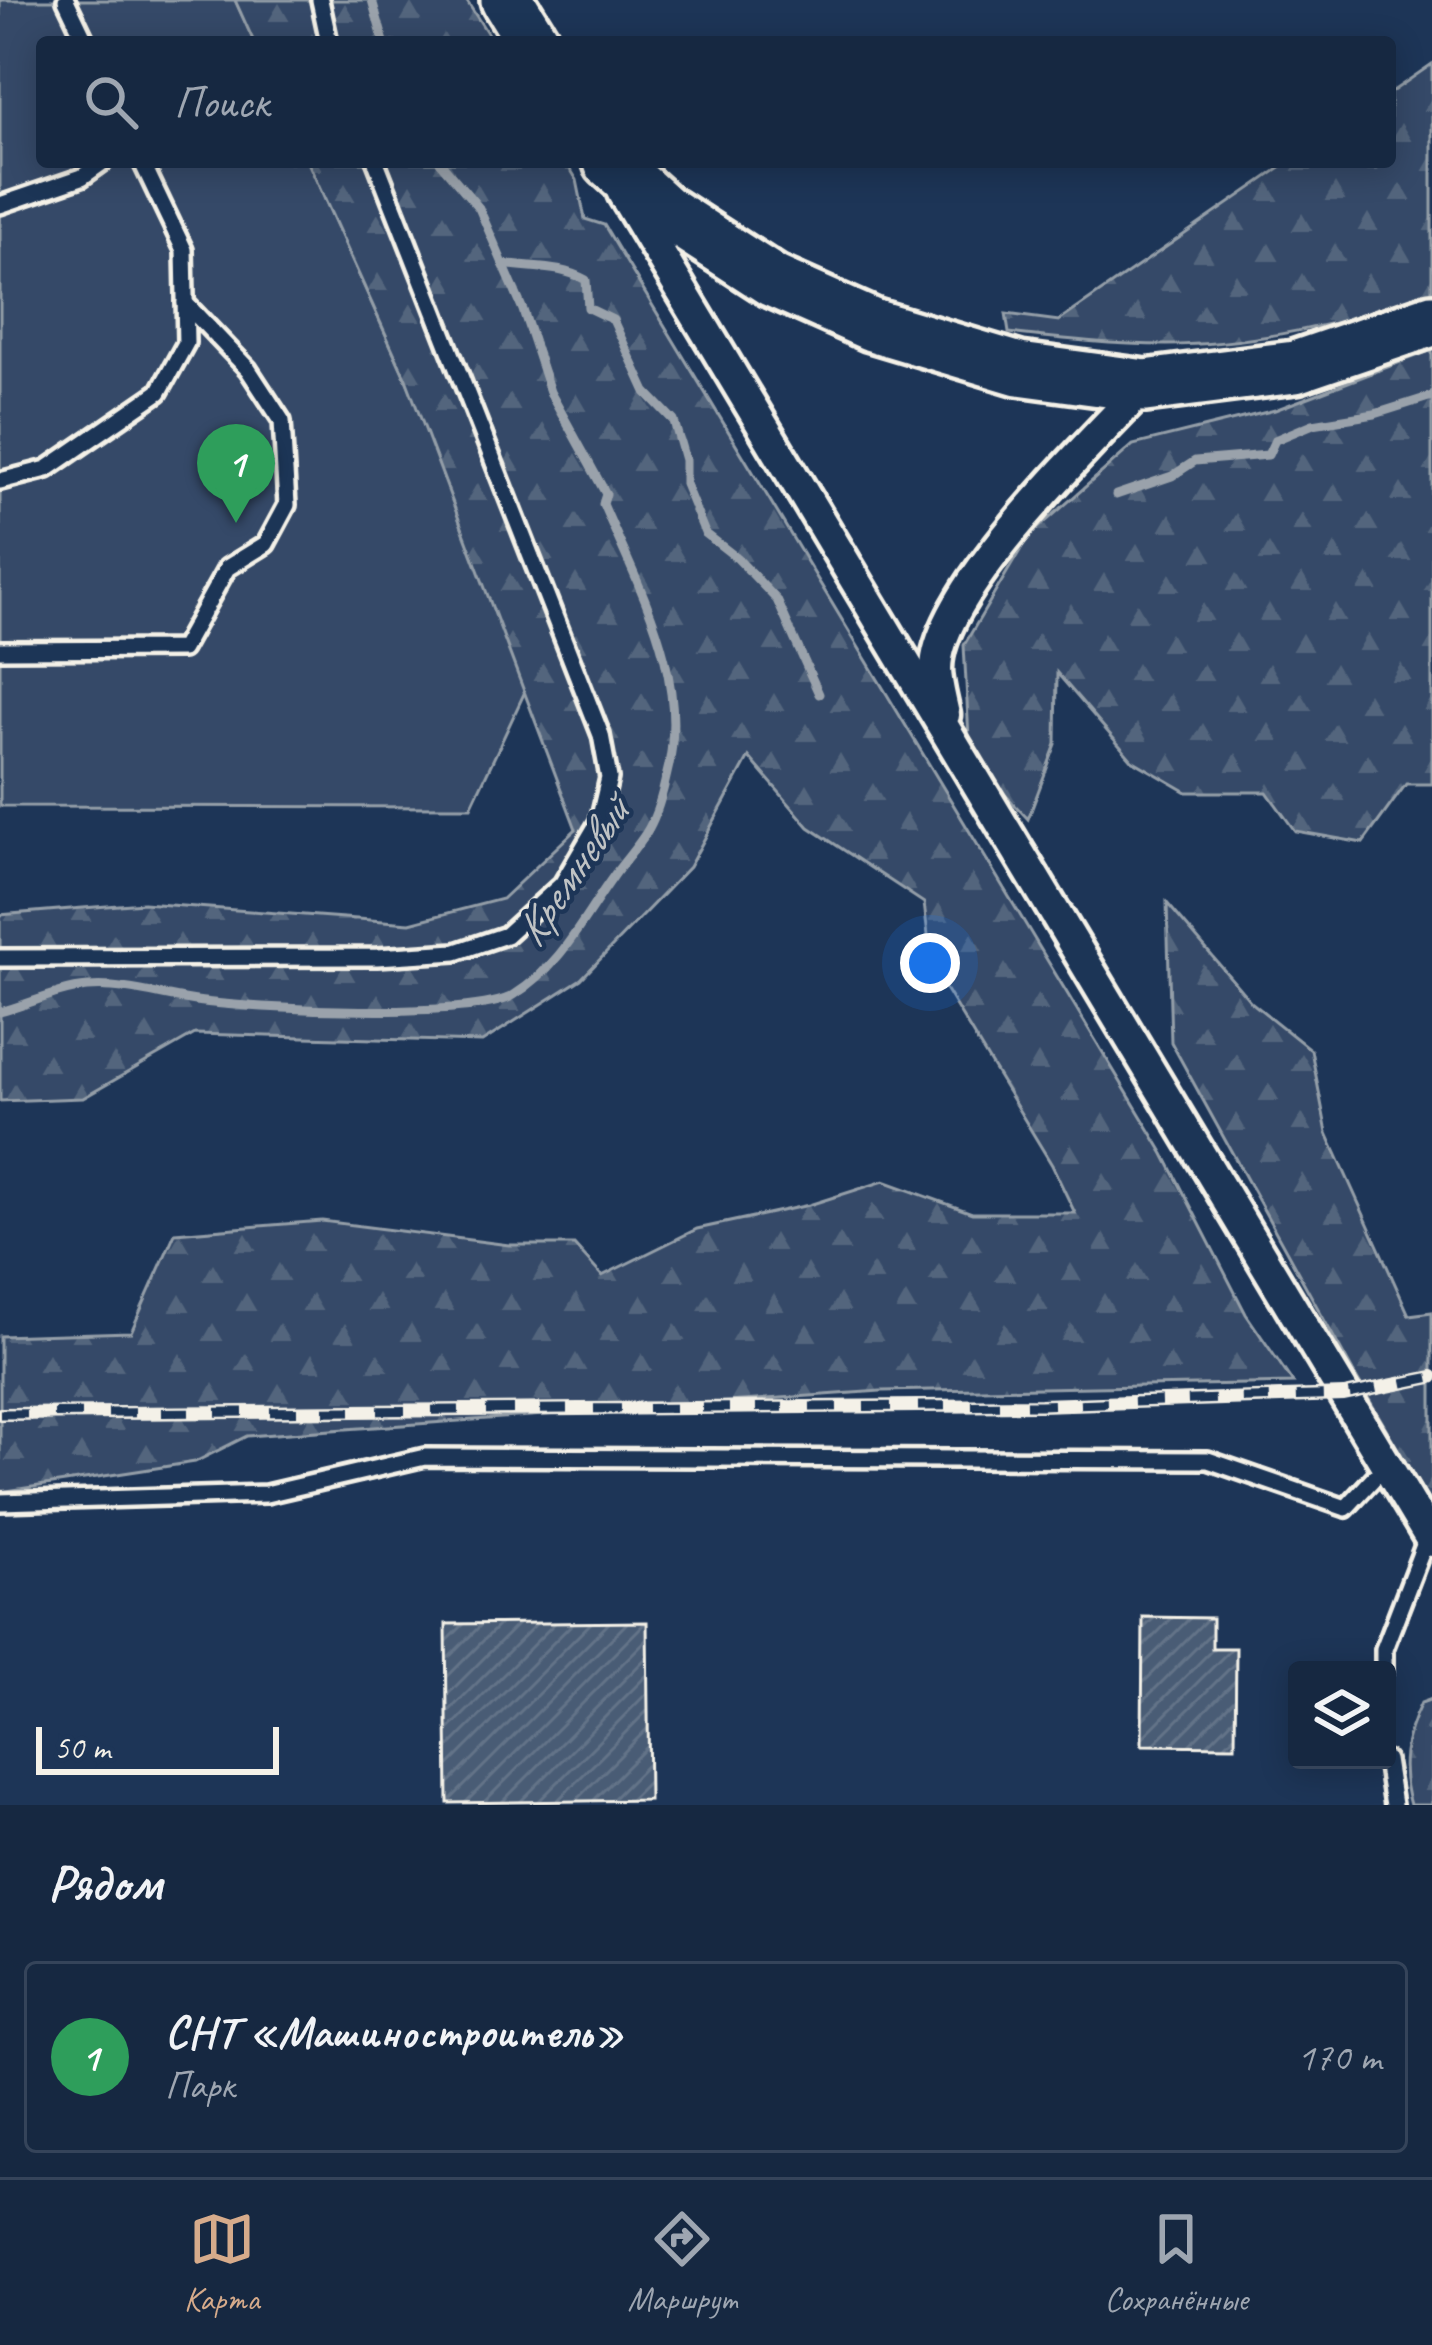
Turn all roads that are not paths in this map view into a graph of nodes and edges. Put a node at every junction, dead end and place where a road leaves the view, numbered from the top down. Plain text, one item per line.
1 (66, 0) edge
2 (320, 0) edge
3 (507, 0) edge
4 (83, 36) edge
5 (328, 36) edge
6 (528, 36) edge
7 (95, 168) edge
8 (145, 168) edge
9 (378, 168) edge
10 (611, 168) edge
11 (614, 168) edge
12 (0, 205) edge
13 (185, 303) junction
14 (1432, 320) edge
15 (1145, 386) junction
16 (0, 481) edge
17 (0, 650) edge
18 (947, 733) junction
19 (0, 958) edge
20 (1386, 1465) junction
21 (0, 1502) edge
22 (1430, 1538) edge
23 (1384, 1661) edge
24 (1387, 1769) edge
25 (1393, 1805) edge

1 - 4 lane
2 - 5 lane
3 - 6 main road
7 - 12 lane
8 - 13 lane
9 - 19 lane
10 - 18 street
11 - 15 main road
13 - 16 lane
13 - 17 lane
14 - 15 main road
15 - 18 street
18 - 20 street
20 - 21 lane
20 - 22 street
22 - 23 lane
24 - 25 lane

